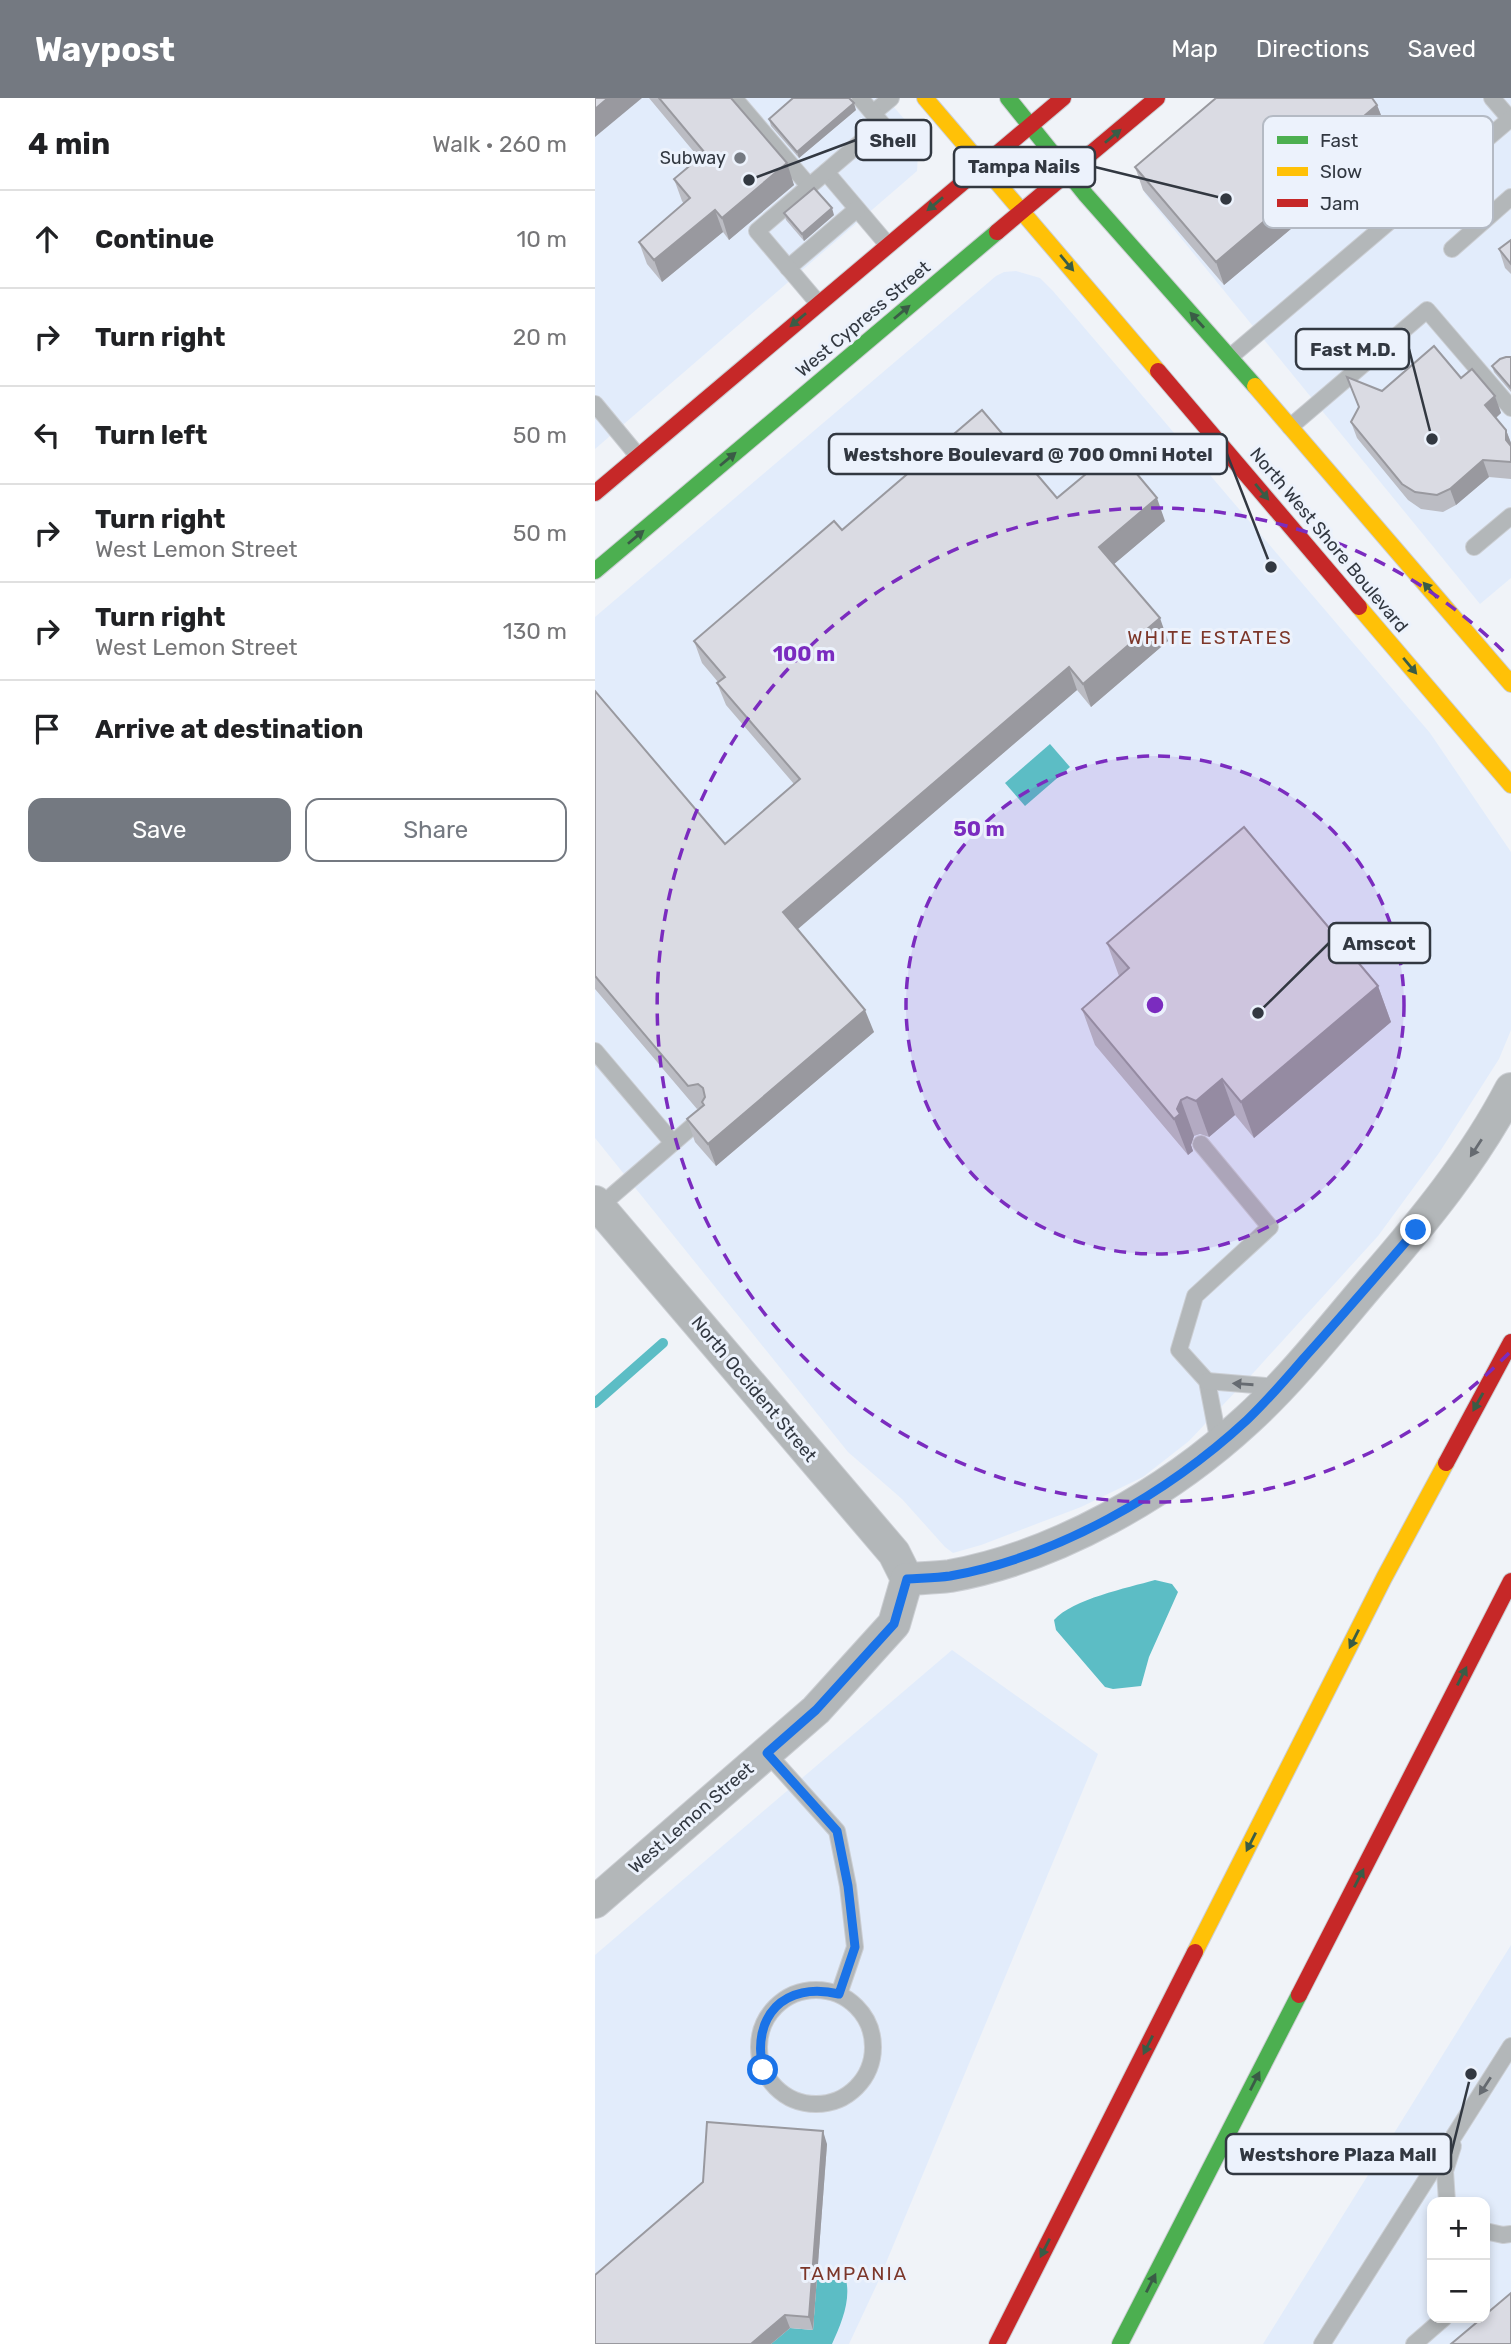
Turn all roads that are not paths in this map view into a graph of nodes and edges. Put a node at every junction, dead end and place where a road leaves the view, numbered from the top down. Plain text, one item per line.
1 (734, 98) edge
2 (860, 98) edge
3 (891, 98) edge
4 (925, 98) edge
5 (1008, 98) edge
6 (1063, 98) edge
7 (1157, 98) edge
8 (1492, 98) edge
9 (873, 113) junction
10 (1510, 119) edge
11 (1030, 125) junction
12 (1493, 133) edge
13 (983, 164) junction
14 (826, 172) junction
15 (1069, 173) junction
16 (809, 186) junction
17 (1511, 197) edge
18 (857, 209) junction
19 (1023, 211) junction
20 (1493, 213) edge
21 (1382, 228) edge
22 (1475, 228) edge
23 (887, 244) junction
24 (1452, 248) dead end
25 (788, 268) junction
26 (818, 303) junction
27 (1230, 357) junction
28 (595, 404) edge
29 (1511, 408) edge
30 (1290, 427) junction
31 (642, 461) junction
32 (595, 492) edge
33 (1511, 516) edge
34 (1474, 547) dead end
35 (595, 571) edge
36 (1509, 681) edge
37 (1511, 785) edge
38 (595, 1051) edge
39 (1511, 1089) edge
40 (703, 1117) edge
41 (673, 1143) junction
42 (1201, 1144) edge
43 (597, 1205) edge
44 (1511, 1342) edge
45 (1207, 1381) junction
46 (1279, 1387) junction
47 (1219, 1443) junction
48 (907, 1579) junction
49 (1511, 1581) edge
50 (767, 1753) junction
51 (595, 1902) edge
52 (839, 1994) junction
53 (1508, 2056) edge
54 (1458, 2127) junction
55 (1447, 2197) edge
56 (1490, 2232) edge
57 (1511, 2234) edge
58 (1438, 2323) edge
59 (997, 2344) edge
60 (1120, 2344) edge
61 (1322, 2344) edge
62 (1414, 2344) edge

1 - 16 lane
2 - 9 lane
3 - 9 lane
4 - 13 main road, North West Shore Boulevard
5 - 11 main road
6 - 11 main road
15 -> 7 main road, West Cypress Street
8 - 10 lane
9 - 14 lane
10 - 12 lane
11 - 13 main road
11 - 15 main road
13 - 19 main road, North West Shore Boulevard
13 -> 23 main road
14 - 16 lane
14 - 18 lane
15 - 19 main road, West Cypress Street
27 -> 15 main road
16 - 25 lane
17 - 20 lane
18 - 23 lane
18 - 25 lane
35 -> 19 main road, West Cypress Street
19 -> 37 main road, North West Shore Boulevard
21 - 27 lane
22 - 24 lane
23 - 26 main road
25 - 26 lane
26 -> 31 main road
27 - 30 main road
28 - 31 lane
29 - 30 lane
36 -> 30 main road
31 - 32 main road
33 - 34 lane
38 - 41 lane
39 -> 46 street
40 - 41 lane
41 - 43 lane
42 - 45 lane
43 - 48 street, North Occident Street
44 -> 59 main road
46 -> 45 lane
45 - 47 lane
46 - 47 street
47 - 48 street
48 - 50 street, West Lemon Street
60 -> 49 main road
50 - 51 street, West Lemon Street
50 - 52 lane
52 - 52 lane
53 -> 54 lane
54 - 55 lane
54 - 61 lane
56 - 57 lane
58 - 62 lane

